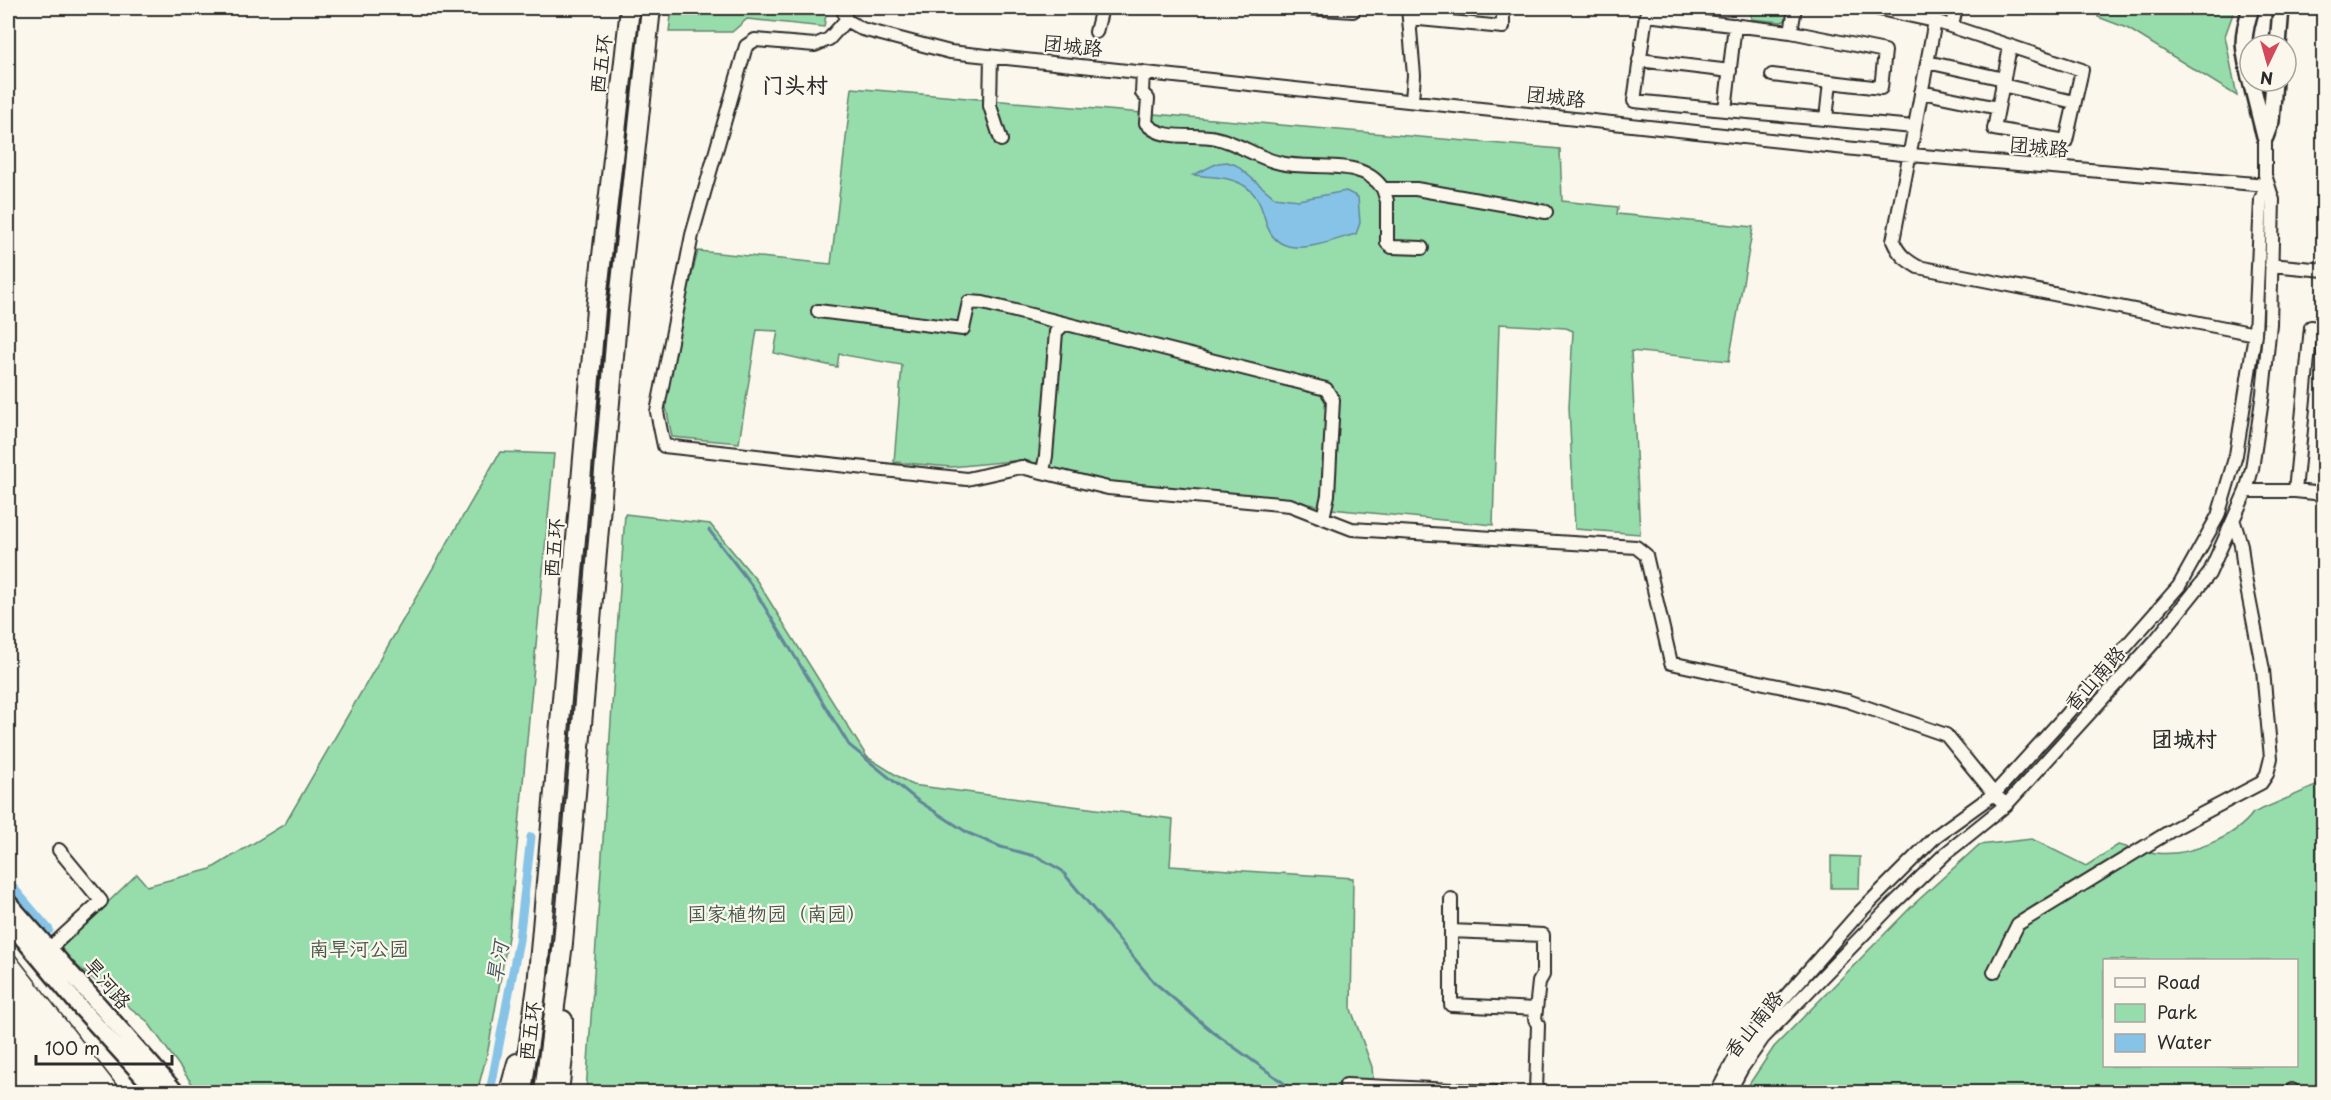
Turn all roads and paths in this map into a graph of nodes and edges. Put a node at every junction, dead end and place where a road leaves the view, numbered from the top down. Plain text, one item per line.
1 (630, 8) edge
2 (651, 8) edge
3 (843, 8) edge
4 (1102, 8) edge
5 (1308, 8) edge
6 (1352, 8) edge
7 (1503, 8) edge
8 (1795, 8) edge
9 (1875, 8) edge
10 (1956, 8) edge
11 (2251, 8) edge
12 (2281, 8) edge
13 (1647, 11) edge
14 (1409, 13) edge
15 (846, 20) junction
16 (1935, 21) junction
17 (1735, 25) junction
18 (1952, 26) junction
19 (1096, 32) dead end
20 (1791, 32) junction
21 (2244, 33) edge
22 (2279, 33) edge
23 (2010, 47) junction
24 (992, 56) junction
25 (1639, 60) junction
26 (1927, 62) junction
27 (1730, 71) junction
28 (1143, 72) junction
29 (1772, 75) dead end
30 (1830, 82) junction
31 (2003, 82) junction
32 (1921, 92) junction
33 (2254, 93) edge
34 (2273, 93) edge
35 (1412, 100) junction
36 (2074, 102) junction
37 (1998, 108) junction
38 (1725, 110) junction
39 (1826, 119) junction
40 (1914, 127) junction
41 (2265, 137) junction
42 (1001, 140) dead end
43 (1911, 155) junction
44 (2267, 185) junction
45 (1383, 189) junction
46 (1546, 212) dead end
47 (1422, 248) dead end
48 (2271, 265) junction
49 (2324, 270) edge
50 (818, 311) dead end
51 (1064, 324) junction
52 (2324, 329) edge
53 (2255, 334) junction
54 (1043, 471) junction
55 (2295, 491) junction
56 (2246, 492) junction
57 (2324, 494) edge
58 (1323, 518) junction
59 (2234, 522) junction
60 (1994, 794) junction
61 (2006, 805) junction
62 (59, 850) dead end
63 (1451, 899) dead end
64 (8, 902) edge
65 (8, 921) edge
66 (1451, 932) junction
67 (563, 944) junction
68 (50, 948) junction
69 (1994, 972) dead end
70 (537, 986) junction
71 (1536, 1009) junction
72 (1346, 1085) dead end
73 (1475, 1091) edge
74 (157, 1092) edge
75 (176, 1092) edge
76 (509, 1092) edge
77 (522, 1092) edge
78 (544, 1092) edge
79 (559, 1092) edge
80 (1497, 1092) edge
81 (1536, 1092) edge
82 (1718, 1092) edge
83 (1729, 1092) edge

1 - 70 highway, 西五环
2 - 67 highway, 西五环
3 - 15 street
4 - 19 street
5 - 6 street
7 - 14 street
8 - 20 street
9 - 16 street
10 - 18 street
11 - 21 main road, 香山南路
12 - 22 main road
13 - 17 street
13 - 25 street
14 - 35 street
15 - 24 street, 团城路
15 - 54 street
16 - 18 street
16 - 26 street
17 - 20 street
17 - 27 street
18 - 23 street
20 - 30 street
23 - 31 street
23 - 36 street
24 - 28 street, 团城路
24 - 42 street
25 - 27 street
25 - 38 street
26 - 31 street
26 - 32 street
27 - 38 street
28 - 35 street, 团城路
28 - 45 street
29 - 30 street
30 - 39 street
31 - 36 street
31 - 37 street
32 - 37 street
32 - 40 street
33 - 41 main road, 香山南路
34 - 41 main road, 香山南路
35 - 43 street, 团城路
36 - 37 street
38 - 39 street
39 - 40 street
40 - 43 street
41 - 44 street, 香山南路
43 - 44 street, 团城路
43 - 53 street
44 - 48 street, 香山南路
44 - 53 street, 香山南路
45 - 46 street
45 - 47 street
48 - 49 street
48 - 56 street, 香山南路
50 - 51 street
51 - 54 street
51 - 58 street
52 - 55 street
53 - 60 street, 香山南路
54 - 58 street
55 - 56 street
55 - 57 street
56 - 59 street, 香山南路
58 - 60 street
59 - 61 street, 香山南路
59 - 69 street
60 - 61 street
60 - 82 street, 香山南路
61 - 83 street, 香山南路
62 - 68 street
63 - 66 street
64 - 68 main road, 旱河路
65 - 74 main road, 旱河路
66 - 71 street
66 - 71 street
67 - 78 highway, 西五环
67 - 79 highway
68 - 75 main road, 旱河路
70 - 76 highway
70 - 77 highway, 西五环
71 - 81 street
72 - 73 street
73 - 80 street

